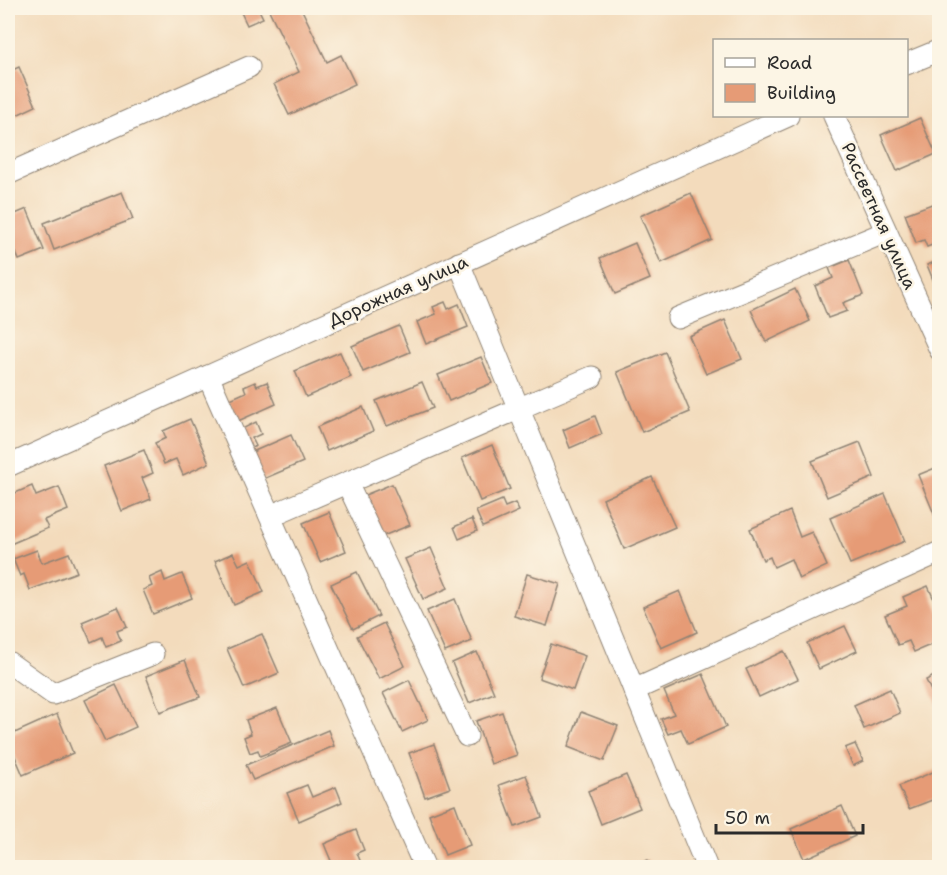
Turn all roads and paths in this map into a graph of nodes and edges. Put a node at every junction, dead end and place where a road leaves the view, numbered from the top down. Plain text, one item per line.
1 (939, 50) edge
2 (908, 63) edge
3 (249, 67) dead end
4 (786, 117) edge
5 (834, 117) edge
6 (8, 174) edge
7 (886, 232) junction
8 (459, 263) junction
9 (678, 318) dead end
10 (939, 350) edge
11 (208, 376) junction
12 (592, 377) dead end
13 (519, 409) junction
14 (8, 466) edge
15 (347, 483) junction
16 (270, 516) junction
17 (939, 552) edge
18 (153, 654) dead end
19 (8, 663) edge
20 (634, 690) junction
21 (467, 736) dead end
22 (423, 867) edge
23 (707, 867) edge

1 - 2 street
3 - 6 street
4 - 8 street, Дорожная улица
5 - 7 street, Рассветная улица
7 - 9 street
7 - 10 street, Рассветная улица
8 - 11 street, Дорожная улица
8 - 13 street
11 - 14 street, Дорожная улица
11 - 16 street
12 - 13 street
13 - 15 street
13 - 20 street
15 - 16 street
15 - 21 street
16 - 22 street
17 - 20 street
18 - 19 street
20 - 23 street

